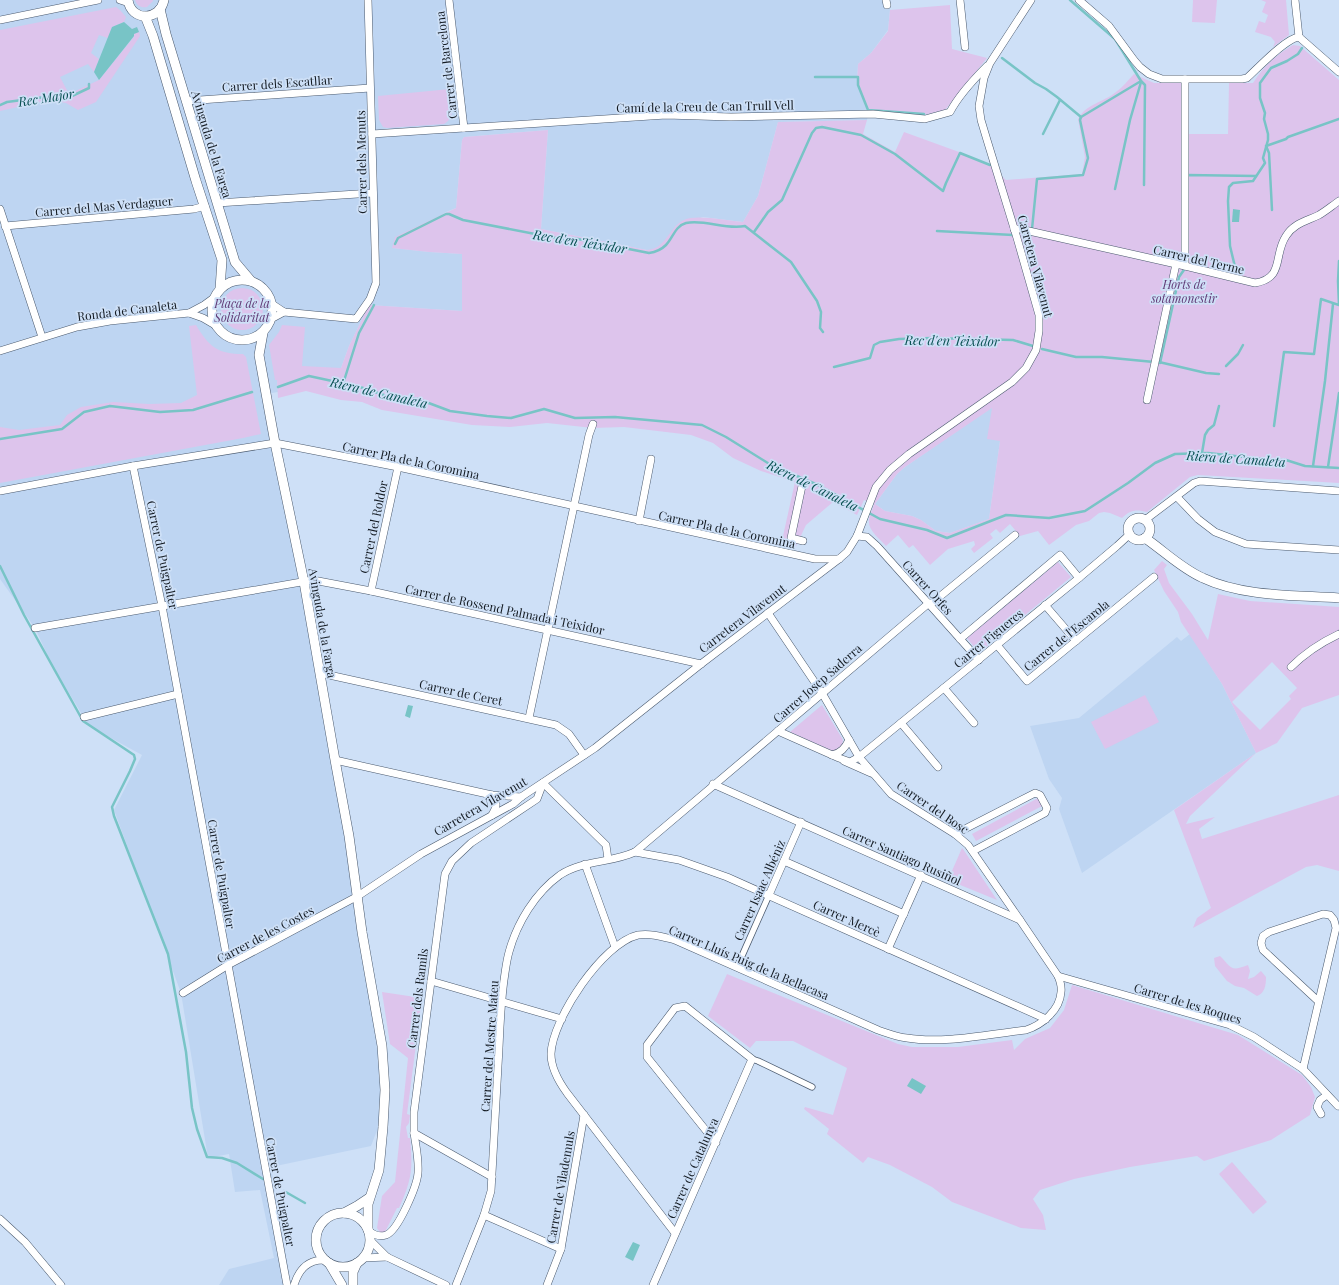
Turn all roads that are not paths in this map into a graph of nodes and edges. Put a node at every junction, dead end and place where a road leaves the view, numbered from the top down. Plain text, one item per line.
1 (98, 0) edge
2 (368, 0) edge
3 (449, 0) edge
4 (960, 0) edge
5 (1031, 0) edge
6 (1078, 0) edge
7 (1294, 0) edge
8 (126, 1) edge
9 (163, 3) edge
10 (145, 16) junction
11 (0, 20) edge
12 (1299, 37) junction
13 (965, 46) dead end
14 (990, 63) junction
15 (1339, 72) edge
16 (1185, 79) junction
17 (370, 88) junction
18 (186, 101) junction
19 (464, 128) junction
20 (372, 134) junction
21 (373, 193) junction
22 (1339, 200) edge
23 (217, 203) junction
24 (205, 206) junction
25 (0, 209) edge
26 (5, 226) junction
27 (1014, 229) junction
28 (1176, 264) junction
29 (1186, 266) junction
30 (251, 281) junction
31 (220, 289) junction
32 (215, 297) junction
33 (272, 304) junction
34 (284, 312) junction
35 (189, 313) junction
36 (272, 319) junction
37 (215, 325) junction
38 (263, 333) junction
39 (42, 337) junction
40 (247, 340) junction
41 (0, 351) edge
42 (259, 355) junction
43 (1147, 400) dead end
44 (593, 424) dead end
45 (274, 442) junction
46 (651, 459) dead end
47 (133, 466) junction
48 (398, 467) junction
49 (802, 486) dead end
50 (0, 491) edge
51 (1339, 491) edge
52 (1177, 497) junction
53 (575, 506) junction
54 (1145, 520) junction
55 (639, 521) junction
56 (1130, 534) junction
57 (1015, 535) dead end
58 (857, 536) junction
59 (1146, 538) junction
60 (803, 541) dead end
61 (1339, 550) edge
62 (815, 559) junction
63 (839, 559) junction
64 (818, 576) junction
65 (1154, 577) dead end
66 (1079, 578) junction
67 (304, 582) junction
68 (371, 591) junction
69 (1339, 598) edge
70 (929, 603) junction
71 (1045, 605) junction
72 (162, 606) junction
73 (768, 613) junction
74 (35, 628) dead end
75 (548, 630) junction
76 (1339, 634) edge
77 (960, 639) junction
78 (1076, 641) junction
79 (997, 645) junction
80 (978, 660) junction
81 (701, 664) junction
82 (1291, 667) dead end
83 (320, 673) junction
84 (944, 688) junction
85 (822, 693) junction
86 (178, 694) junction
87 (84, 717) dead end
88 (529, 718) junction
89 (901, 723) junction
90 (974, 723) dead end
91 (778, 731) junction
92 (849, 740) junction
93 (584, 756) junction
94 (835, 757) junction
95 (859, 757) junction
96 (335, 760) junction
97 (938, 767) dead end
98 (873, 774) junction
99 (543, 783) junction
100 (713, 784) junction
101 (492, 795) junction
102 (521, 797) junction
103 (492, 815) junction
104 (801, 822) junction
105 (955, 834) junction
106 (973, 851) junction
107 (635, 852) junction
108 (608, 859) junction
109 (784, 861) junction
110 (585, 864) junction
111 (921, 875) junction
112 (769, 895) junction
113 (358, 896) junction
114 (904, 914) junction
115 (1020, 920) junction
116 (615, 947) junction
117 (888, 949) junction
118 (228, 965) junction
119 (737, 967) junction
120 (1058, 976) junction
121 (430, 981) junction
122 (183, 992) dead end
123 (501, 1001) junction
124 (1318, 1001) junction
125 (562, 1019) junction
126 (1046, 1019) junction
127 (752, 1059) junction
128 (1304, 1069) junction
129 (812, 1087) dead end
130 (1327, 1095) junction
131 (1338, 1106) dead end
132 (1321, 1114) dead end
133 (584, 1115) junction
134 (414, 1133) junction
135 (716, 1143) junction
136 (492, 1177) junction
137 (369, 1198) junction
138 (344, 1213) junction
139 (484, 1215) junction
140 (0, 1219) edge
141 (676, 1233) junction
142 (369, 1234) junction
143 (561, 1249) junction
144 (387, 1257) junction
145 (360, 1260) junction
146 (327, 1261) junction
147 (61, 1285) edge
148 (287, 1285) edge
149 (294, 1285) edge
150 (342, 1285) edge
151 (353, 1285) edge
152 (446, 1285) edge
153 (456, 1285) edge
154 (547, 1285) edge
155 (653, 1285) edge

1 - 11 street
2 - 17 street, Carrer dels Menuts
3 - 19 street, Carrer de Barcelona
4 - 13 street
5 - 14 street, Carretera Vilavenut
6 - 16 street
7 - 12 street
8 - 10 street
9 - 10 street
9 - 18 street, Avinguda de la Farga
10 - 24 street, Avinguda de la Farga
12 - 15 street
12 - 16 street
14 - 19 street, Camí de la Creu de Can Trull Vell
14 - 27 street, Carretera Vilavenut
16 - 29 street
17 - 18 street, Carrer dels Escatllar
17 - 20 street, Carrer dels Menuts
18 - 23 street, Avinguda de la Farga
19 - 20 street, Camí de la Creu de Can Trull Vell
20 - 21 street, Carrer dels Menuts
21 - 23 street
21 - 34 street, Carrer dels Menuts
22 - 29 street, Carrer del Terme
23 - 30 street, Avinguda de la Farga
24 - 26 street, Carrer del Mas Verdaguer
24 - 31 street, Avinguda de la Farga
25 - 26 street
26 - 39 street
27 - 28 street, Carrer del Terme
27 - 58 street, Carretera Vilavenut
28 - 29 street, Carrer del Terme
28 - 43 street
30 - 31 street
30 - 33 street
31 - 32 street
32 - 35 street, Ronda de Canaleta
32 - 37 street
33 - 34 street
33 - 36 street
34 - 36 street
35 - 37 street, Ronda de Canaleta
35 - 39 street, Ronda de Canaleta
36 - 38 street
37 - 40 street
38 - 40 street
38 - 42 street, Avinguda de la Farga
39 - 41 street, Ronda de Canaleta
40 - 42 street, Avinguda de la Farga
42 - 45 street, Avinguda de la Farga
44 - 53 street
45 - 47 street, Carrer Pla de la Coromina
45 - 48 street, Carrer Pla de la Coromina
45 - 67 street, Avinguda de la Farga
46 - 55 street
47 - 50 street, Carrer Pla de la Coromina
47 - 72 street, Carrer de Puigpalter
48 - 53 street, Carrer Pla de la Coromina
48 - 68 street, Carrer del Roldor
49 - 60 street
51 - 52 street
52 - 54 street
52 - 61 street
53 - 55 street, Carrer Pla de la Coromina
53 - 75 street
54 - 56 street
54 - 59 street
55 - 62 street, Carrer Pla de la Coromina
56 - 59 street
56 - 66 street, Carrer Figueres
57 - 70 street, Carrer Josep Saderra
58 - 63 street, Carretera Vilavenut
58 - 70 street, Carrer Orfes
59 - 69 street
62 - 63 street, Carrer Pla de la Coromina
62 - 64 street
63 - 64 street, Carretera Vilavenut
64 - 73 street, Carretera Vilavenut
65 - 78 street, Carrer de l'Escarola
66 - 71 street, Carrer Figueres
66 - 77 street
67 - 68 street, Carrer de Rossend Palmada i Teixidor
67 - 72 street, Carrer de Rossend Palmada i Teixidor
67 - 83 street, Avinguda de la Farga
68 - 75 street, Carrer de Rossend Palmada i Teixidor
70 - 77 street, Carrer Orfes
70 - 85 street, Carrer Josep Saderra
71 - 78 street
71 - 79 street, Carrer Figueres
72 - 74 street, Carrer de Rossend Palmada i Teixidor
72 - 86 street, Carrer de Puigpalter
73 - 81 street, Carretera Vilavenut
73 - 85 street, Carrer del Bosc
75 - 81 street, Carrer de Rossend Palmada i Teixidor
75 - 88 street
76 - 82 street
77 - 80 street, Carrer Orfes
78 - 79 street, Carrer de l'Escarola
79 - 80 street, Carrer Figueres
80 - 84 street, Carrer Figueres
81 - 93 street, Carretera Vilavenut
83 - 88 street, Carrer de Ceret
83 - 96 street, Avinguda de la Farga
84 - 89 street, Carrer Figueres
84 - 90 street
85 - 91 street, Carrer Josep Saderra
85 - 92 street, Carrer del Bosc
86 - 87 street
86 - 118 street, Carrer de Puigpalter
88 - 93 street, Carrer de Ceret
89 - 95 street, Carrer Figueres
89 - 97 street
91 - 94 street
91 - 100 street, Carrer Josep Saderra
92 - 94 street
92 - 95 street, Carrer del Bosc
93 - 99 street, Carretera Vilavenut
94 - 95 street
94 - 98 street
95 - 98 street, Carrer del Bosc
96 - 101 street
96 - 113 street, Avinguda de la Farga
98 - 105 street, Carrer del Bosc
99 - 102 street, Carretera Vilavenut
99 - 108 street
99 - 121 street, Carrer dels Ramils
100 - 104 street, Carrer Santiago Rusiñol
100 - 107 street, Carrer Josep Saderra
101 - 102 street
101 - 103 street
102 - 103 street, Carretera Vilavenut
103 - 113 street, Carretera Vilavenut
104 - 109 street, Carrer Isaac Albéniz
104 - 111 street, Carrer Santiago Rusiñol
105 - 106 street, Carrer del Bosc
105 - 106 street
106 - 115 street, Carrer del Bosc
107 - 108 street, Carrer del Mestre Mateu
107 - 112 street, Carrer Mercè
108 - 110 street, Carrer del Mestre Mateu
109 - 112 street, Carrer Isaac Albéniz
109 - 114 street
110 - 116 street
110 - 123 street, Carrer del Mestre Mateu
111 - 114 street
111 - 115 street, Carrer Santiago Rusiñol
112 - 117 street, Carrer Mercè
112 - 119 street, Carrer Isaac Albéniz
113 - 118 street, Carrer de les Costes
113 - 137 street
114 - 117 street
115 - 120 street
116 - 119 street, Carrer Lluís Puig de la Bellacasa
116 - 125 street, Carrer Lluís Puig de la Bellacasa
117 - 126 street, Carrer Mercè
118 - 122 street, Carrer de les Costes
118 - 148 street, Carrer de Puigpalter
119 - 126 street, Carrer Lluís Puig de la Bellacasa
120 - 126 street, Carrer Lluís Puig de la Bellacasa
120 - 128 street, Carrer de les Roques
121 - 123 street
121 - 134 street, Carrer dels Ramils
123 - 125 street
123 - 136 street, Carrer del Mestre Mateu
124 - 124 street
124 - 128 street
125 - 133 street, Carrer Lluís Puig de la Bellacasa
127 - 129 street
127 - 135 street, Carrer de Catalunya
127 - 135 street
128 - 130 street, Carrer de les Roques
130 - 131 street, Carrer de les Roques
130 - 132 street
133 - 141 street, Carrer Lluís Puig de la Bellacasa
133 - 143 street, Carrer de Vilademuls
134 - 136 street
134 - 142 street, Carrer dels Ramils
135 - 141 street, Carrer de Catalunya
136 - 139 street, Carrer del Mestre Mateu
137 - 138 street
137 - 142 street
138 - 142 street
138 - 146 street
139 - 143 street
139 - 153 street, Carrer del Mestre Mateu
140 - 147 street
141 - 155 street, Carrer de Catalunya
142 - 144 street
142 - 145 street
143 - 154 street, Carrer de Vilademuls
144 - 145 street
144 - 152 street
145 - 146 street
145 - 151 street
146 - 149 street
146 - 150 street

